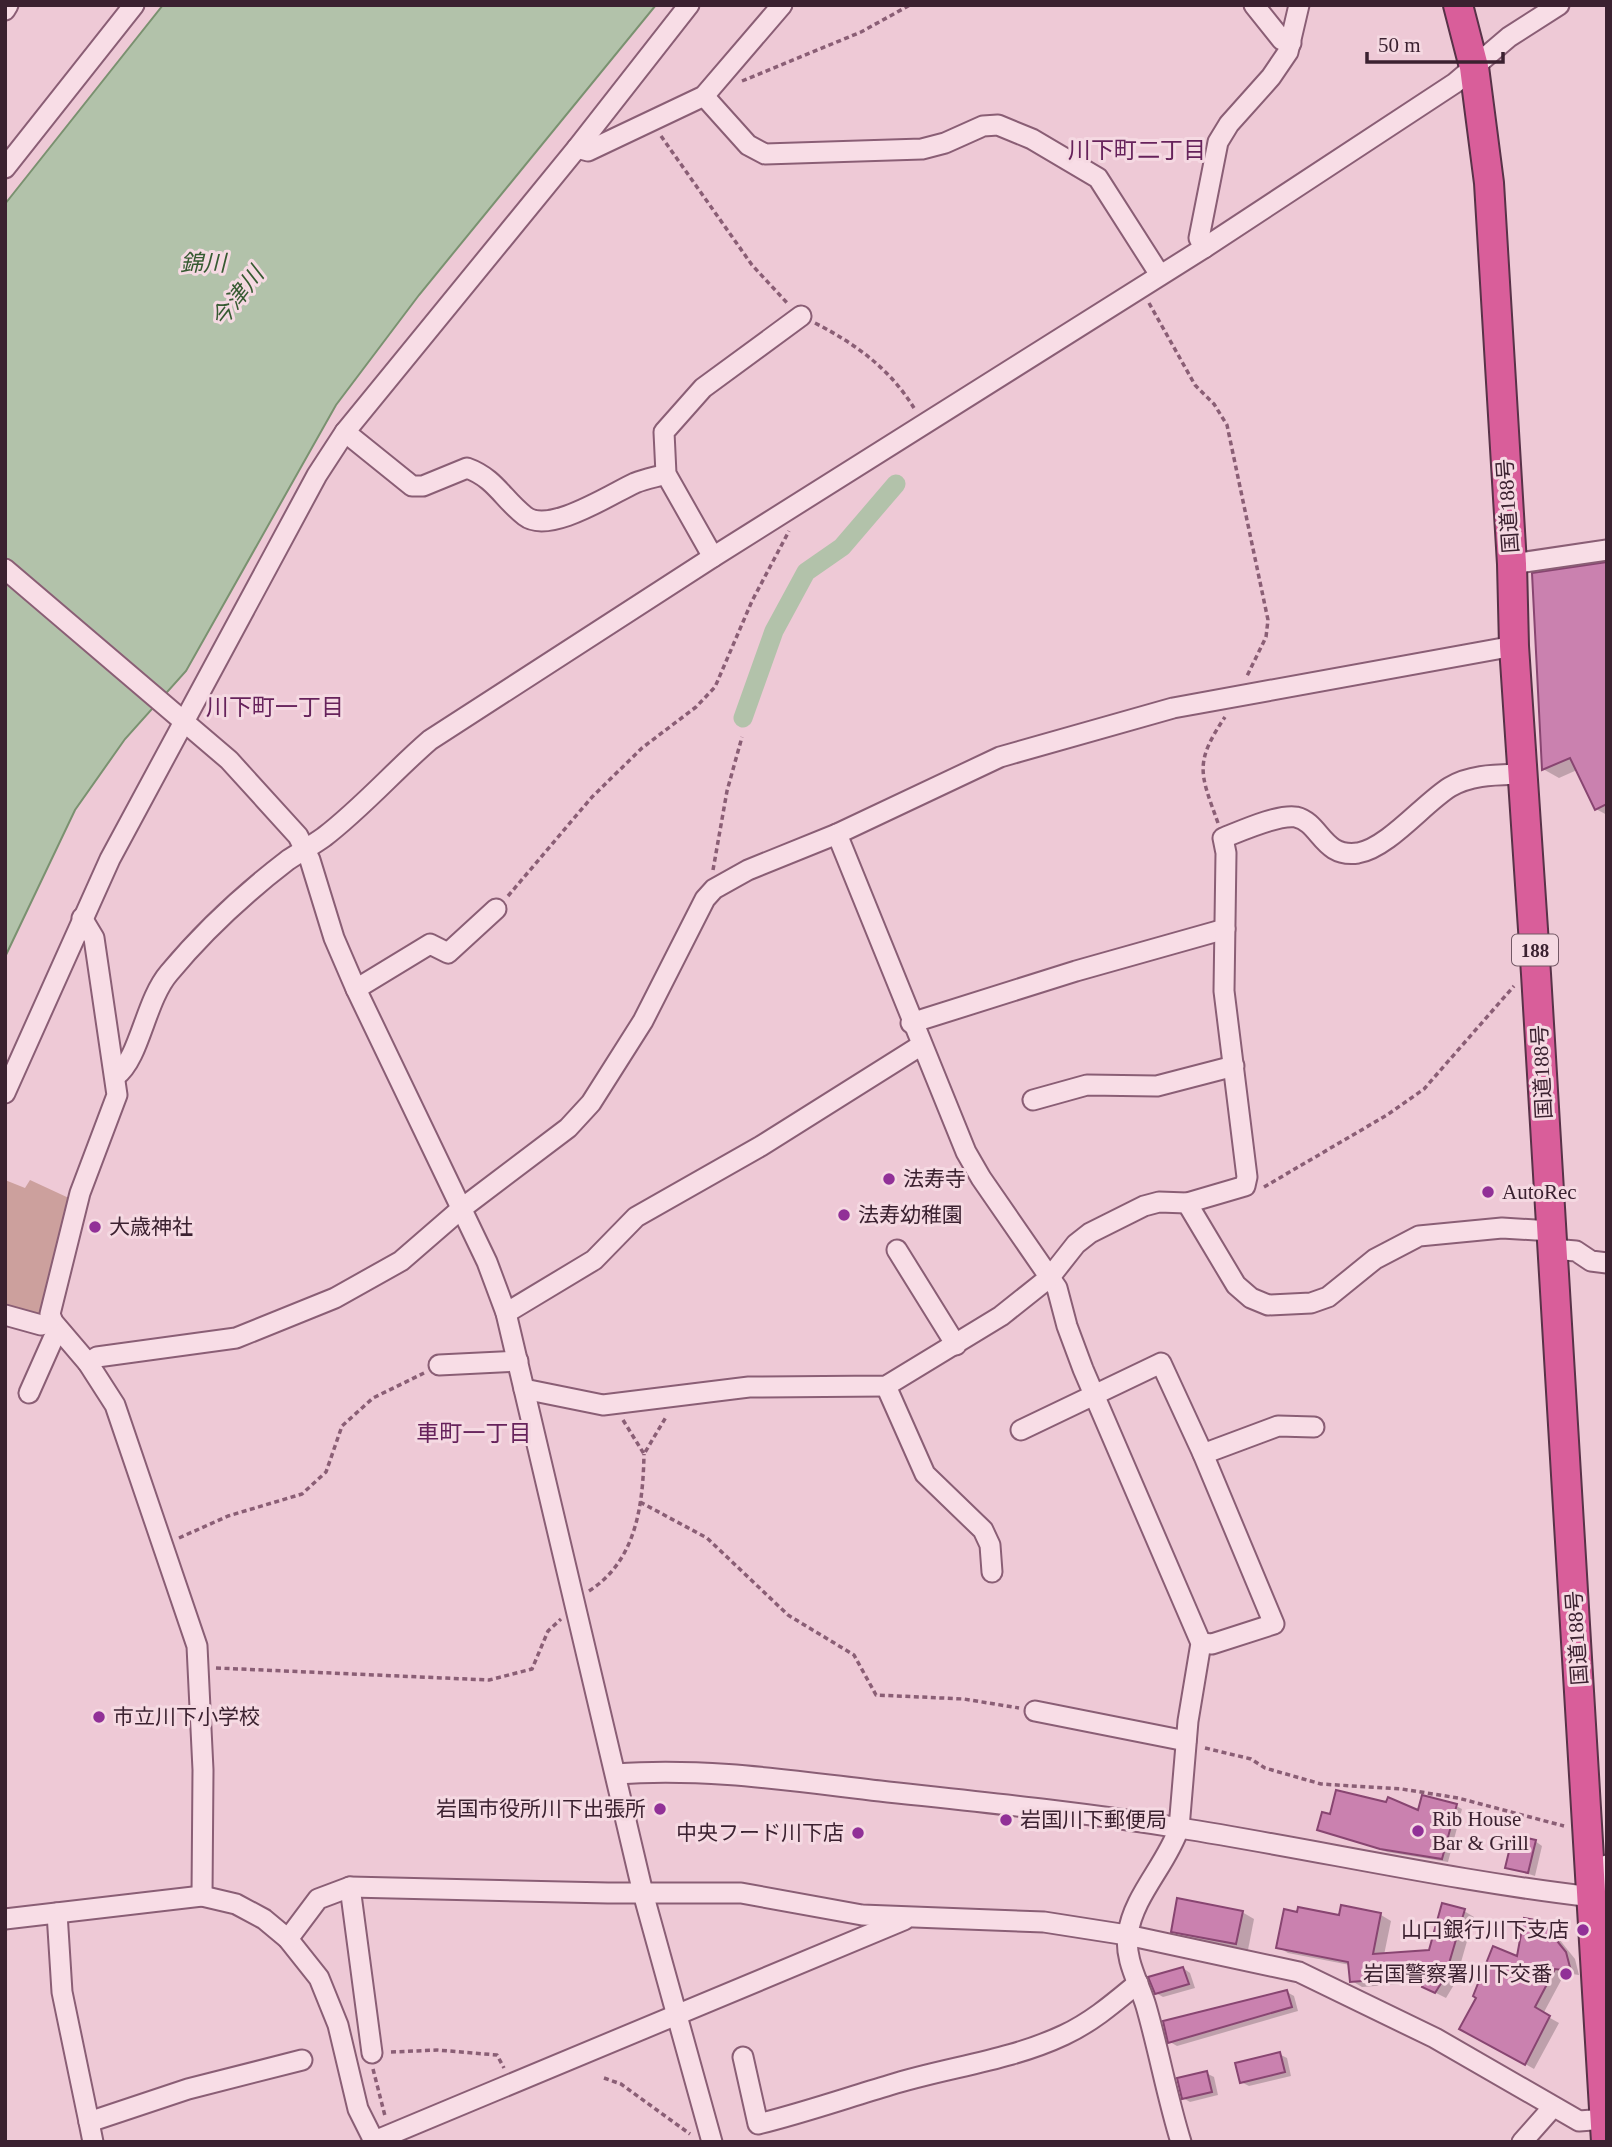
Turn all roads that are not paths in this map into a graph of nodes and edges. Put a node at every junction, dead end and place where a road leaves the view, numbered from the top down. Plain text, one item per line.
1 (8, 5) edge
2 (134, 5) edge
3 (689, 5) edge
4 (782, 5) edge
5 (1254, 5) edge
6 (1299, 5) edge
7 (1458, 5) edge
8 (1559, 5) edge
9 (5, 10) edge
10 (1291, 43) junction
11 (1474, 67) junction
12 (704, 96) junction
13 (577, 148) junction
14 (5, 168) edge
15 (1204, 248) junction
16 (1160, 275) junction
17 (801, 316) road end
18 (345, 432) junction
19 (666, 474) junction
20 (1607, 550) edge
21 (713, 557) junction
22 (1512, 564) junction
23 (5, 569) edge
24 (1514, 646) junction
25 (178, 716) junction
26 (1523, 774) junction
27 (836, 834) junction
28 (305, 849) junction
29 (496, 909) road end
30 (82, 918) junction
31 (1225, 929) junction
32 (356, 989) junction
33 (911, 1023) junction
34 (920, 1046) junction
35 (1234, 1066) junction
36 (116, 1076) junction
37 (5, 1093) edge
38 (1033, 1100) dead end
39 (1187, 1203) junction
40 (461, 1209) junction
41 (1552, 1240) junction
42 (897, 1250) dead end
43 (1607, 1263) edge
44 (1050, 1277) junction
45 (506, 1313) junction
46 (5, 1315) edge
47 (57, 1328) junction
48 (956, 1345) junction
49 (518, 1361) junction
50 (88, 1363) junction
51 (439, 1365) road end
52 (886, 1386) junction
53 (524, 1389) junction
54 (29, 1393) dead end
55 (1095, 1396) junction
56 (1314, 1427) dead end
57 (1021, 1430) dead end
58 (1203, 1454) junction
59 (992, 1572) dead end
60 (1201, 1643) junction
61 (1035, 1711) road end
62 (1186, 1741) junction
63 (616, 1774) junction
64 (1179, 1828) junction
65 (1607, 1865) edge
66 (350, 1886) junction
67 (643, 1893) junction
68 (202, 1896) junction
69 (1600, 1900) edge
70 (57, 1913) junction
71 (908, 1918) junction
72 (5, 1919) edge
73 (1127, 1935) junction
74 (288, 1938) junction
75 (1138, 1983) junction
76 (677, 2015) junction
77 (743, 2057) dead end
78 (372, 2059) road end
79 (302, 2060) dead end
80 (1553, 2107) junction
81 (1606, 2131) edge
82 (91, 2132) edge
83 (378, 2137) edge
84 (705, 2140) edge
85 (1181, 2142) edge
86 (1522, 2142) edge

1 - 9 street
2 - 14 street
3 - 13 street
4 - 12 street
5 - 10 street
6 - 10 street
7 - 11 highway, 国道188号 / 188
8 - 11 street
10 - 15 street
11 - 15 street
11 - 22 highway, 国道188号 / 188
12 - 13 street
12 - 16 street
13 - 18 street
15 - 16 street
16 - 21 street
17 - 19 street
18 - 19 street
18 - 25 street
19 - 21 street
20 - 22 street
21 - 28 street
22 - 24 highway, 国道188号 / 188
23 - 25 street
24 - 26 highway, 国道188号 / 188
24 - 27 street
25 - 28 street
25 - 30 street
26 - 31 street
26 - 41 highway, 国道188号 / 188
27 - 33 street
27 - 40 street
28 - 32 street
28 - 36 street
29 - 32 street
30 - 36 street
30 - 37 street
31 - 33 street
31 - 35 street
32 - 40 street
33 - 34 street
34 - 44 street
34 - 45 street
35 - 38 street
35 - 39 street
36 - 47 street
39 - 41 street
39 - 44 street
40 - 45 street
40 - 50 street
41 - 43 street
41 - 69 highway, 国道188号 / 188
42 - 48 street
44 - 48 street
44 - 55 street
45 - 49 street
46 - 47 street
47 - 50 street
47 - 54 street
48 - 52 street
49 - 51 street
49 - 53 street
50 - 68 street
52 - 53 street
52 - 59 street
53 - 63 street
55 - 57 street
55 - 58 street
55 - 60 street
56 - 58 street
58 - 60 street
60 - 62 street
61 - 62 street
62 - 64 street
63 - 64 street
63 - 67 street
64 - 69 street
64 - 73 street
65 - 69 street
66 - 67 street
66 - 74 street
66 - 78 street
67 - 71 street
67 - 76 street
68 - 70 street
68 - 74 street
69 - 81 highway, 国道188号 / 188
70 - 72 street
70 - 82 street
71 - 73 street
71 - 76 street
73 - 75 street
73 - 80 street
74 - 83 street
75 - 77 street
75 - 85 street
76 - 83 street
76 - 84 street
79 - 82 street
80 - 81 street
80 - 86 street

